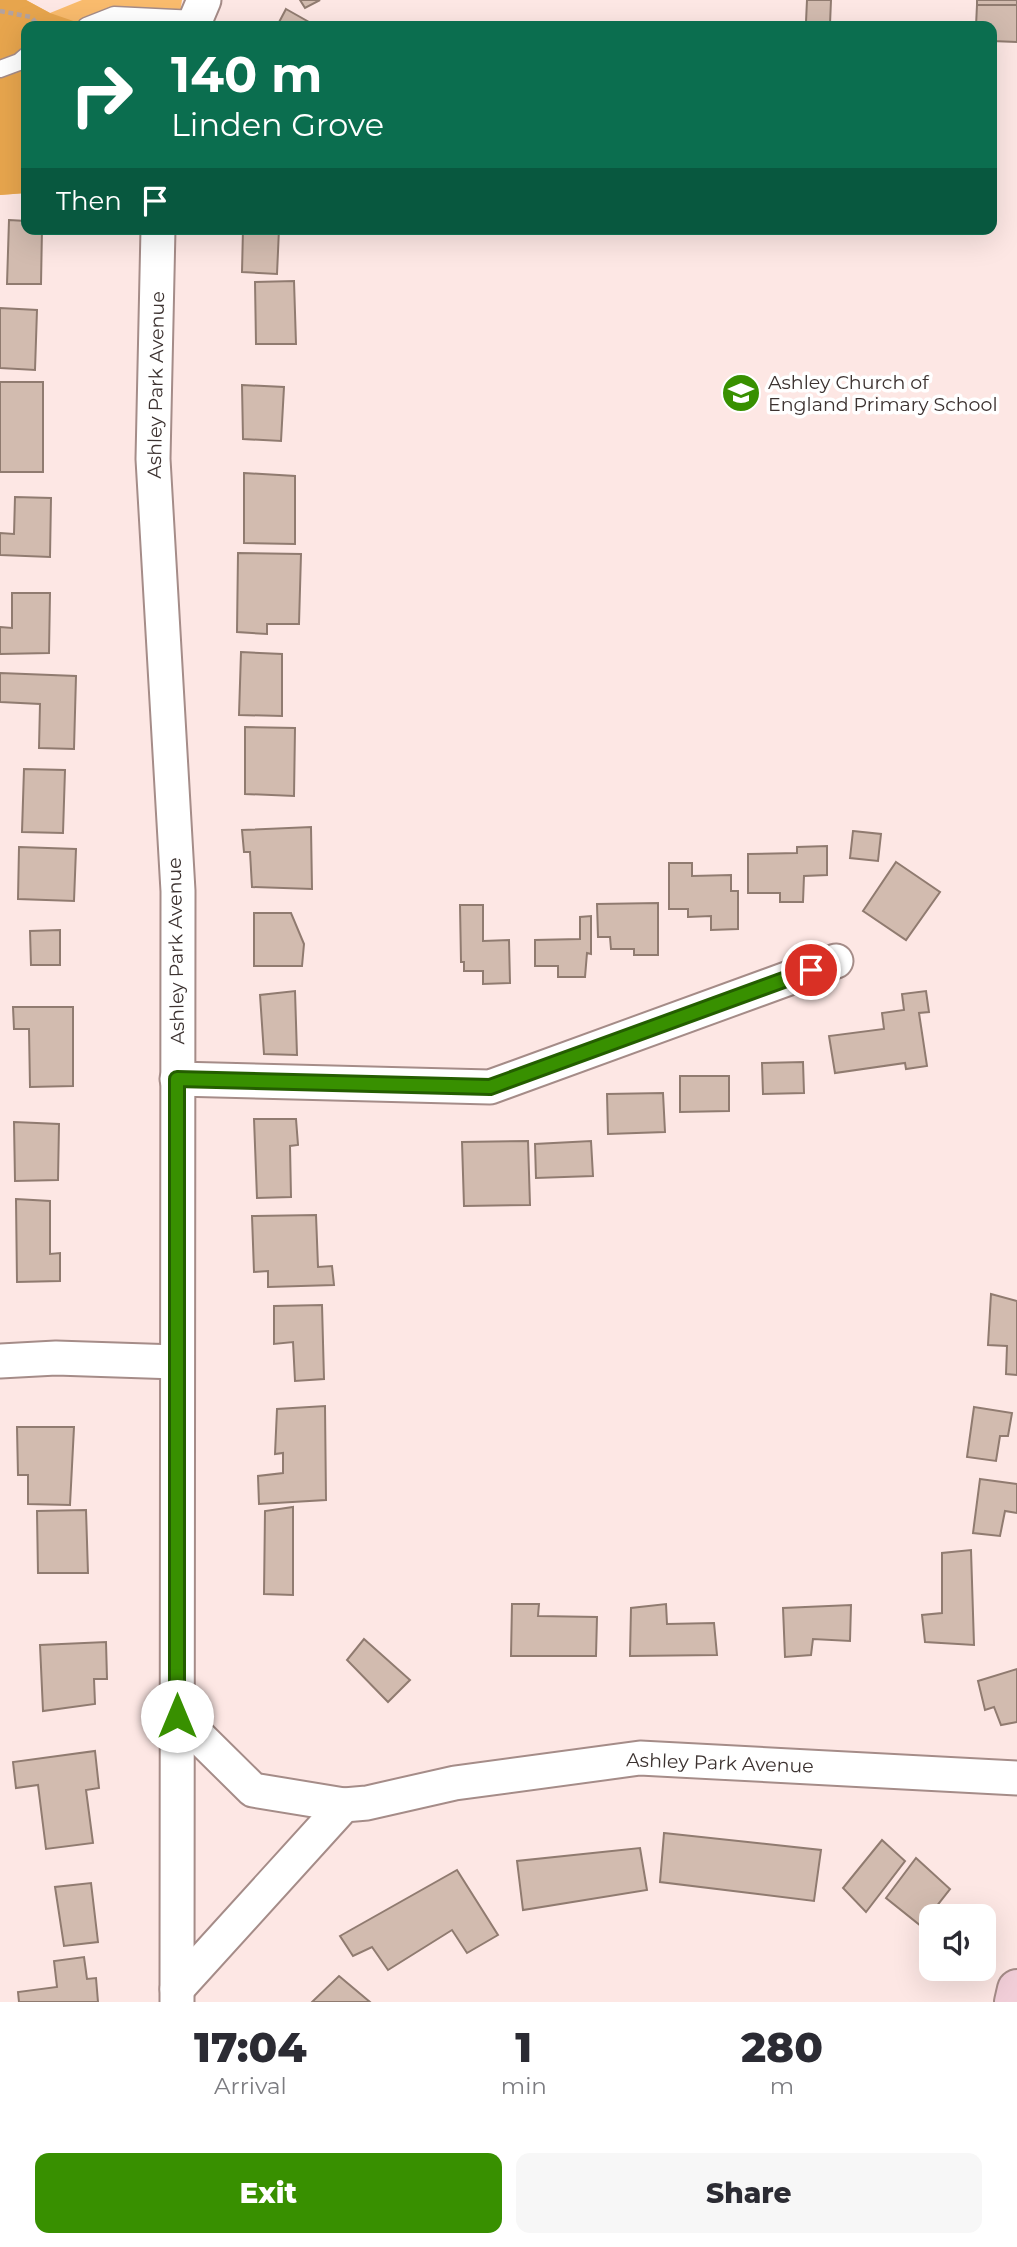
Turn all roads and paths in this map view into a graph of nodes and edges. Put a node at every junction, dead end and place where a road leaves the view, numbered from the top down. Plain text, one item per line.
1 (0, 11) edge
2 (198, 15) edge
3 (35, 21) edge
4 (99, 21) edge
5 (21, 60) edge
6 (0, 69) edge
7 (158, 235) edge
8 (836, 961) dead end
9 (177, 1079) junction
10 (0, 1361) edge
11 (177, 1362) junction
12 (177, 1716) junction
13 (1017, 1778) edge
14 (344, 1805) junction
15 (1017, 1989) edge
16 (177, 1996) edge
17 (1014, 2002) edge

1 - 3 path
2 - 4 lane
5 - 6 lane
7 - 9 street, Ashley Park Avenue
8 - 9 street
9 - 11 street, Ashley Park Avenue
10 - 11 street
11 - 12 street, Ashley Park Avenue
12 - 14 street, Ashley Park Avenue
12 - 16 street, Ashley Park Avenue
13 - 14 street, Ashley Park Avenue
14 - 16 street, Ashley Park Avenue
15 - 17 main road

